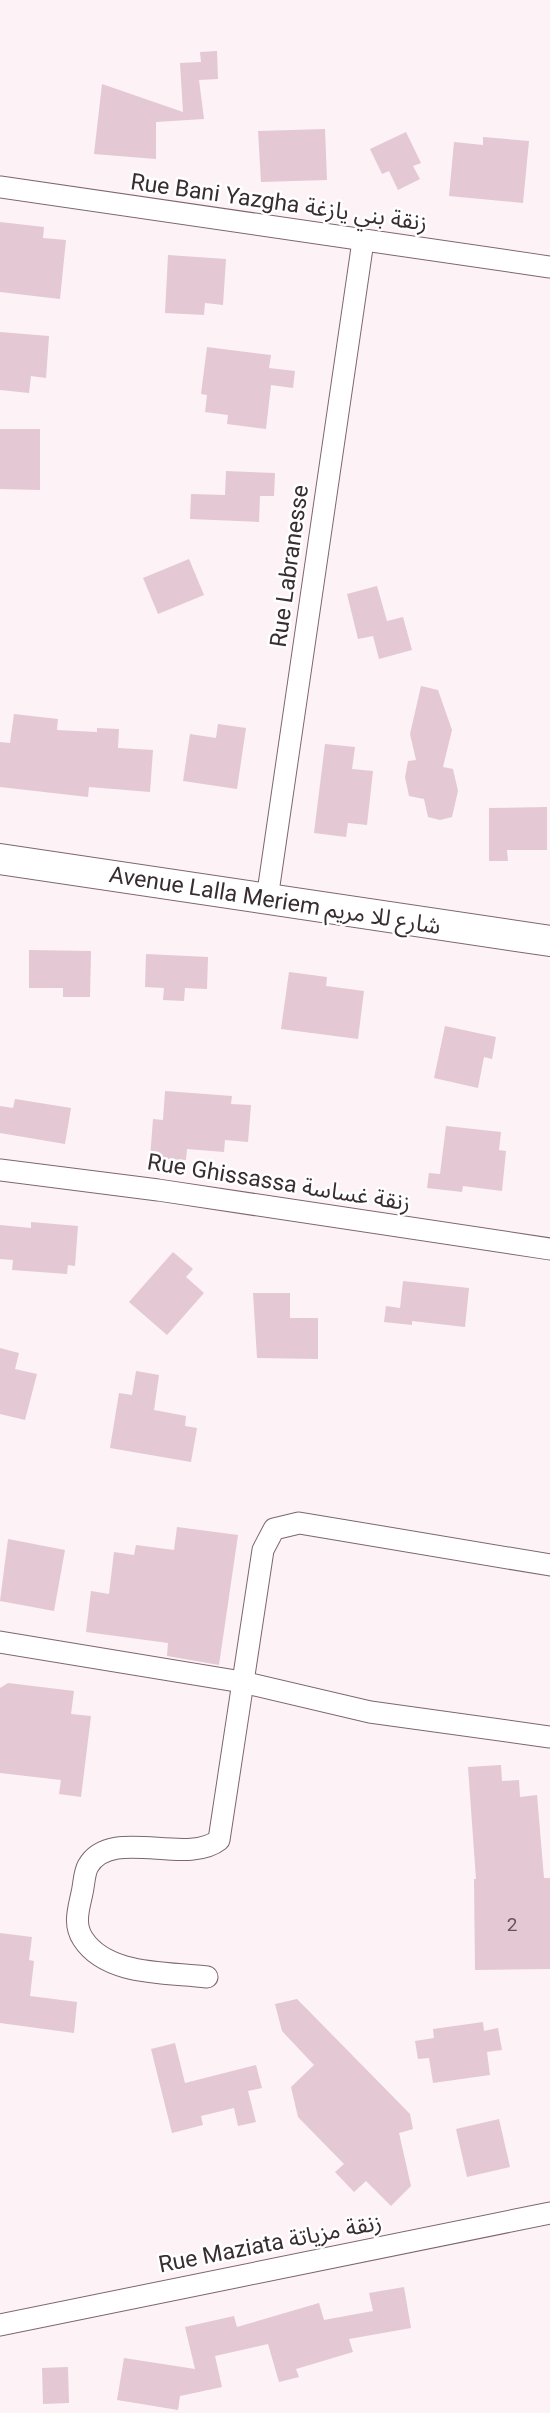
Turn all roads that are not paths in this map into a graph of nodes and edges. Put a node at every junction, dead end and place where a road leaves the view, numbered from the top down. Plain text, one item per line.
1 (0, 187) edge
2 (363, 241) junction
3 (550, 267) edge
4 (0, 859) edge
5 (267, 899) junction
6 (550, 941) edge
7 (0, 1170) edge
8 (550, 1249) edge
9 (550, 1565) edge
10 (0, 1642) edge
11 (242, 1682) junction
12 (550, 1737) edge
13 (207, 1977) dead end
14 (550, 2213) edge
15 (0, 2325) edge

1 - 2 street, Rue Bani Yazgha زنقة بني يازغة
2 - 3 street, Rue Bani Yazgha زنقة بني يازغة
2 - 5 street, Rue Labranesse
4 - 5 street, Avenue Lalla Meriem شارع للا مريم
5 - 6 street, Avenue Lalla Meriem شارع للا مريم
7 - 8 street, Rue Ghissassa زنقة غساسة
9 - 11 street
10 - 11 street
11 - 12 street
11 - 13 street
14 - 15 street, Rue Maziata زنقة مزياتة

